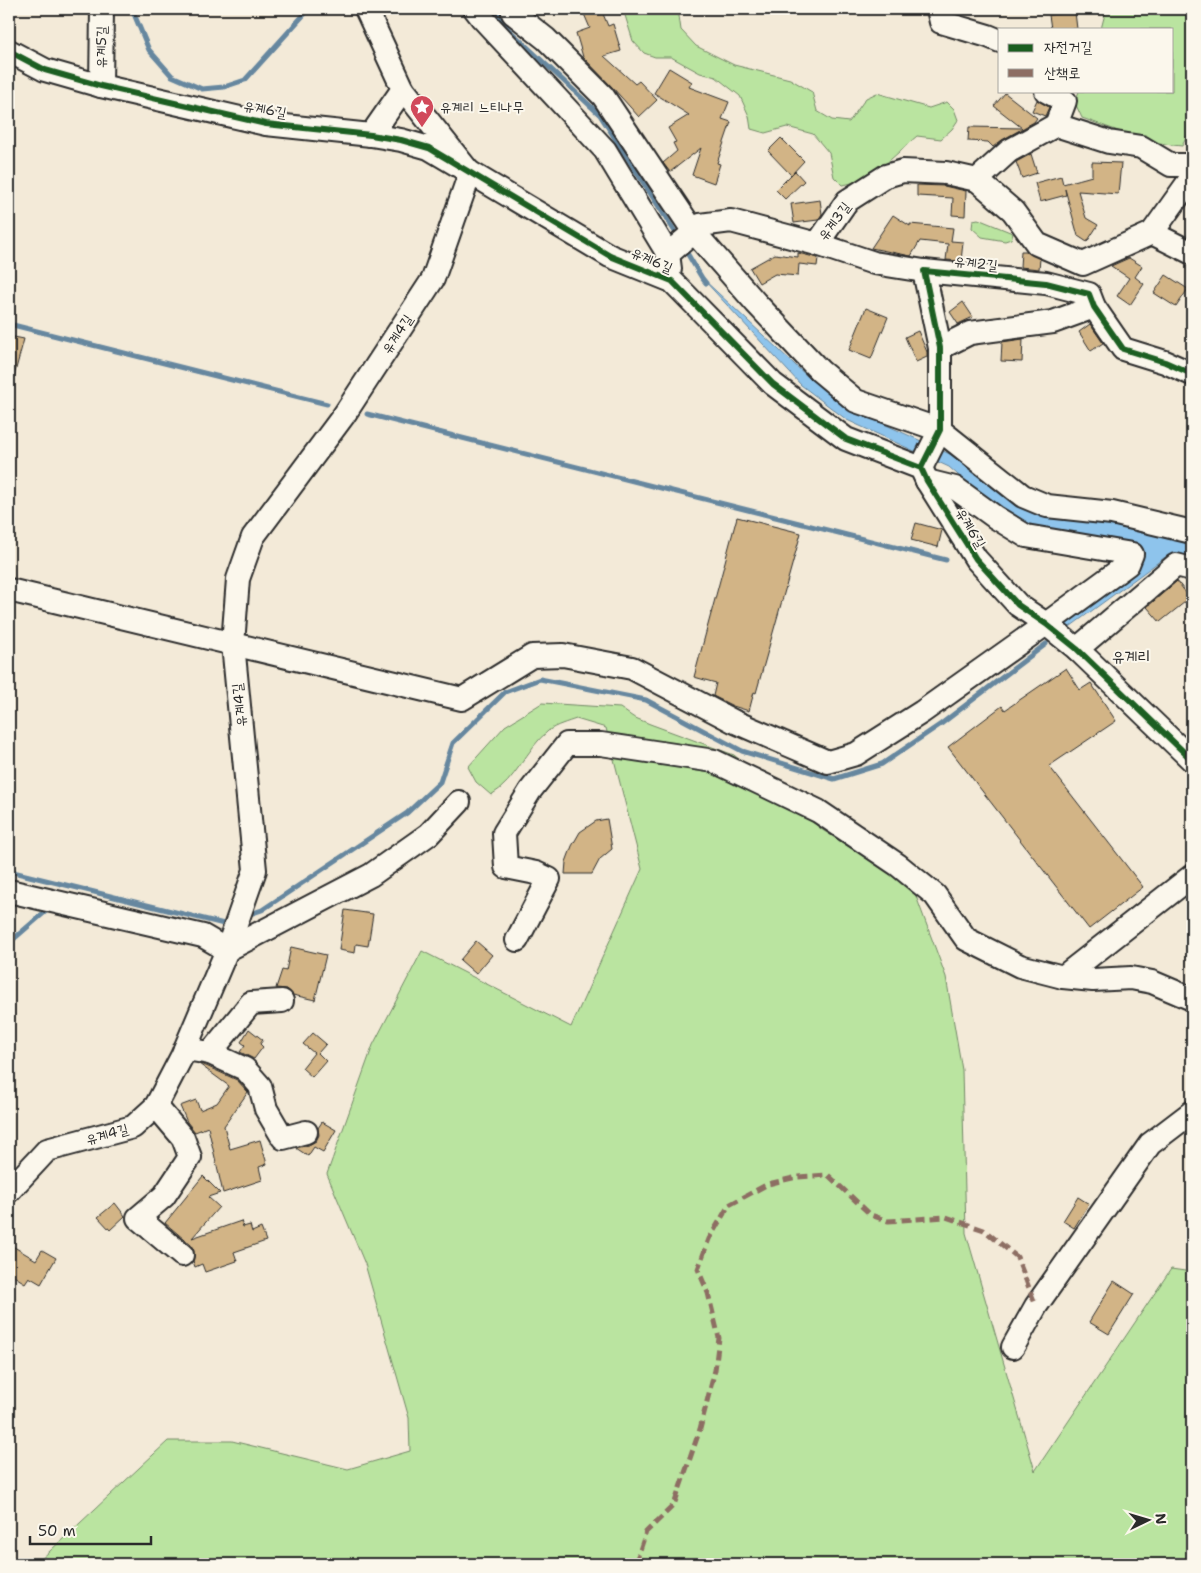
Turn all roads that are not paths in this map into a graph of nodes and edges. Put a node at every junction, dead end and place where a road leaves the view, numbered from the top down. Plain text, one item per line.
1 (366, 9) edge
2 (475, 9) edge
3 (938, 9) edge
4 (111, 11) edge
5 (513, 13) dead end
6 (998, 40) edge
7 (9, 51) edge
8 (101, 86) junction
9 (403, 89) junction
10 (1048, 92) edge
11 (1056, 125) junction
12 (371, 134) junction
13 (1192, 165) edge
14 (470, 173) junction
15 (1192, 177) edge
16 (977, 180) junction
17 (694, 232) junction
18 (1152, 233) junction
19 (817, 244) junction
20 (1192, 253) edge
21 (668, 254) junction
22 (1083, 264) junction
23 (924, 270) junction
24 (672, 281) junction
25 (1092, 301) junction
26 (940, 348) junction
27 (1192, 374) edge
28 (940, 430) junction
29 (924, 474) junction
30 (1192, 532) edge
31 (1192, 569) edge
32 (9, 590) edge
33 (1046, 624) junction
34 (233, 644) junction
35 (1076, 649) junction
36 (1192, 760) edge
37 (459, 802) dead end
38 (1192, 876) edge
39 (9, 891) edge
40 (517, 940) dead end
41 (227, 950) junction
42 (1063, 977) junction
43 (1192, 999) edge
44 (282, 1001) dead end
45 (185, 1049) junction
46 (210, 1053) junction
47 (156, 1106) junction
48 (1192, 1112) edge
49 (306, 1132) dead end
50 (9, 1191) edge
51 (182, 1255) dead end
52 (1014, 1347) dead end

1 - 9 street
2 - 21 street
3 - 6 street
4 - 8 street, 유계5길
5 - 17 street
7 - 8 street, 유계6길
8 - 12 street, 유계6길
9 - 12 street
9 - 14 street
10 - 11 street
11 - 13 street
11 - 16 street
12 - 14 street, 유계6길
14 - 24 street, 유계6길
14 - 34 street, 유계4길
15 - 18 street
16 - 19 street, 유계3길
16 - 22 street, 유계3길
17 - 19 street, 유계3길
17 - 21 street, 유계3길
17 - 28 street
18 - 20 street
18 - 22 street
19 - 23 street, 유계2길
21 - 24 street
22 - 25 street
23 - 25 street, 유계2길
23 - 26 street
24 - 29 street, 유계6길
25 - 26 street
25 - 27 street
26 - 28 street
28 - 29 street
28 - 30 street
29 - 33 street, 유계6길
29 - 33 street
31 - 35 street
32 - 34 street
33 - 34 street
33 - 35 street, 유계6길
34 - 41 street, 유계4길
35 - 36 street, 유계6길
37 - 41 street
38 - 42 street
39 - 41 street
40 - 42 street
41 - 45 street, 유계4길
42 - 43 street
44 - 46 street
45 - 46 street
45 - 47 street, 유계4길
46 - 49 street
47 - 50 street, 유계4길
47 - 51 street
48 - 52 street

